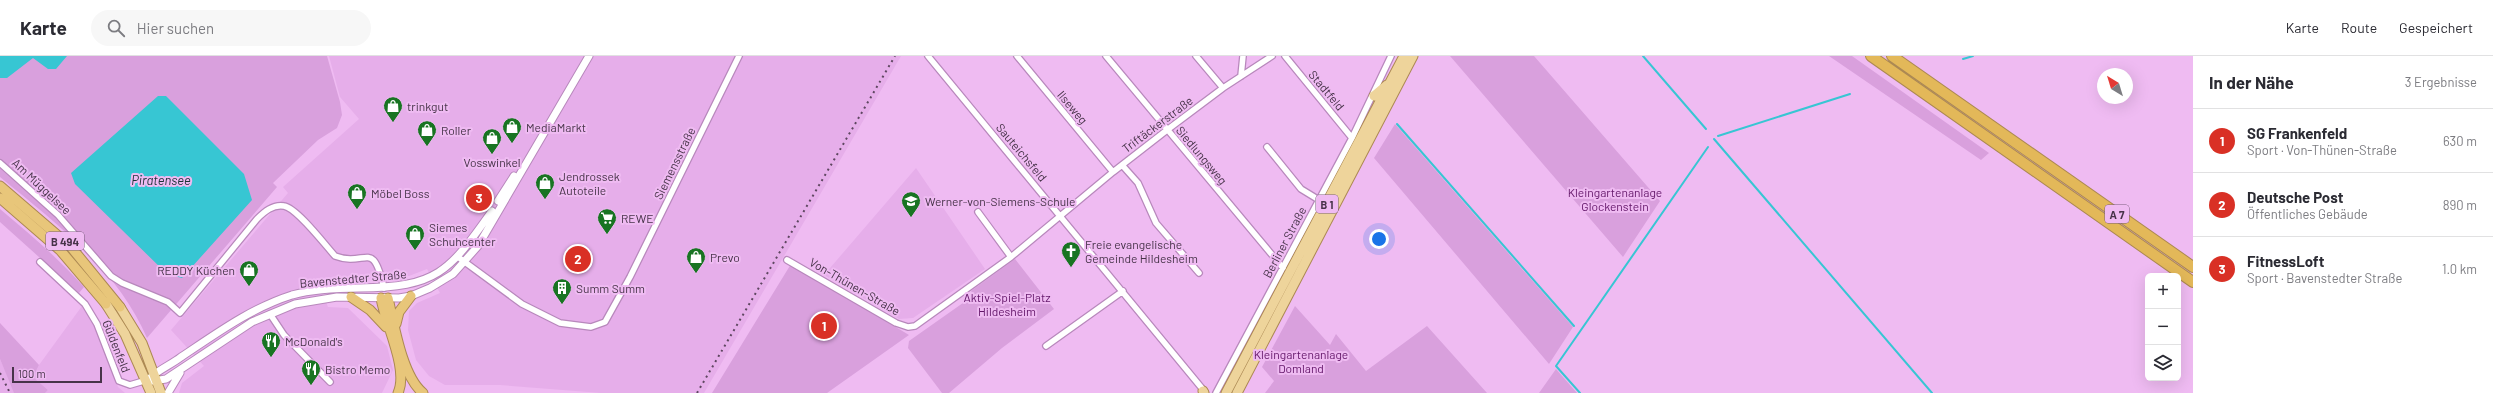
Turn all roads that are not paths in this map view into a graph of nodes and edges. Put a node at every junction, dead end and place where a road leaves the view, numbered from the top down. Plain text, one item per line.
1 (589, 56) edge
2 (739, 56) edge
3 (928, 56) edge
4 (1017, 56) edge
5 (1106, 56) edge
6 (1196, 56) edge
7 (1243, 56) edge
8 (1272, 56) edge
9 (1285, 56) edge
10 (1392, 56) edge
11 (1404, 56) edge
12 (1413, 56) edge
13 (1871, 56) edge
14 (1892, 56) edge
15 (1241, 76) junction
16 (1390, 83) junction
17 (1223, 88) junction
18 (1374, 96) junction
19 (1167, 130) junction
20 (1352, 138) junction
21 (1267, 147) dead end
22 (0, 163) edge
23 (526, 163) junction
24 (1122, 165) junction
25 (1113, 172) junction
26 (0, 186) edge
27 (0, 198) edge
28 (1319, 200) junction
29 (978, 212) dead end
30 (1061, 217) junction
31 (458, 257) junction
32 (1011, 258) junction
33 (787, 260) dead end
34 (40, 262) dead end
35 (466, 262) junction
36 (2193, 267) edge
37 (1283, 268) junction
38 (1199, 273) dead end
39 (2193, 282) edge
40 (384, 288) junction
41 (1123, 291) junction
42 (411, 296) junction
43 (351, 297) junction
44 (384, 298) junction
45 (106, 304) joint
46 (120, 306) joint
47 (270, 314) junction
48 (392, 329) junction
49 (1046, 346) dead end
50 (183, 370) junction
51 (156, 377) junction
52 (147, 380) junction
53 (330, 382) dead end
54 (1204, 392) edge
55 (1220, 392) edge
56 (151, 393) edge
57 (161, 393) edge
58 (168, 393) edge
59 (398, 393) edge
60 (423, 393) edge
61 (1237, 393) edge

1 - 23 street, Bavenstedter Straße
2 - 35 street, Siemensstraße
3 - 30 street, Sauteichsfeld
4 - 25 street, Ilseweg
5 - 19 street, Siedlungsweg
6 - 17 street
7 - 15 street
8 - 15 street, Triftäckerstraße
9 - 20 street, Stadtfeld
10 - 18 street, Berliner Straße
11 - 16 main road, B 1
12 - 61 main road, B 1
13 - 39 highway, A 7
14 - 36 highway, A 7
15 - 17 street, Triftäckerstraße
16 - 18 main road
16 - 55 main road, B 1
17 - 19 street, Triftäckerstraße
18 - 20 street, Berliner Straße
19 - 24 street, Triftäckerstraße
19 - 37 street, Siedlungsweg
20 - 28 street, Berliner Straße
21 - 28 street
22 - 40 street, Am Müggelsee
23 - 31 street, Bavenstedter Straße
23 - 35 street, Bavenstedter Straße
24 - 25 street, Triftäckerstraße
24 - 38 street
25 - 30 street, Triftäckerstraße
26 - 46 highway, B 494
27 - 45 highway, B 494
28 - 37 street, Berliner Straße
29 - 32 street
30 - 32 street, Von-Thünen-Straße
30 - 41 street, Sauteichsfeld
31 - 35 street, Siemensstraße
31 - 40 street, Bavenstedter Straße
32 - 33 street, Von-Thünen-Straße
34 - 52 street, Güldenfeld
35 - 42 street, Bavenstedter Straße
37 - 55 street, Berliner Straße
40 - 44 street
40 - 51 street, Bavenstedter Straße
41 - 49 street
41 - 54 street, Sauteichsfeld
42 - 44 street, Bavenstedter Straße
42 - 48 highway
43 - 44 street, Bavenstedter Straße
43 - 47 street, Bavenstedter Straße
43 - 48 highway
44 - 48 highway
45 - 52 main road, B 494
46 - 51 main road, B 494
47 - 50 street, Bavenstedter Straße
47 - 53 street
48 - 59 highway
48 - 60 highway
50 - 51 street, Bavenstedter Straße
50 - 58 street
51 - 52 street, Bavenstedter Straße
51 - 57 main road, B 494
52 - 56 main road, B 494

